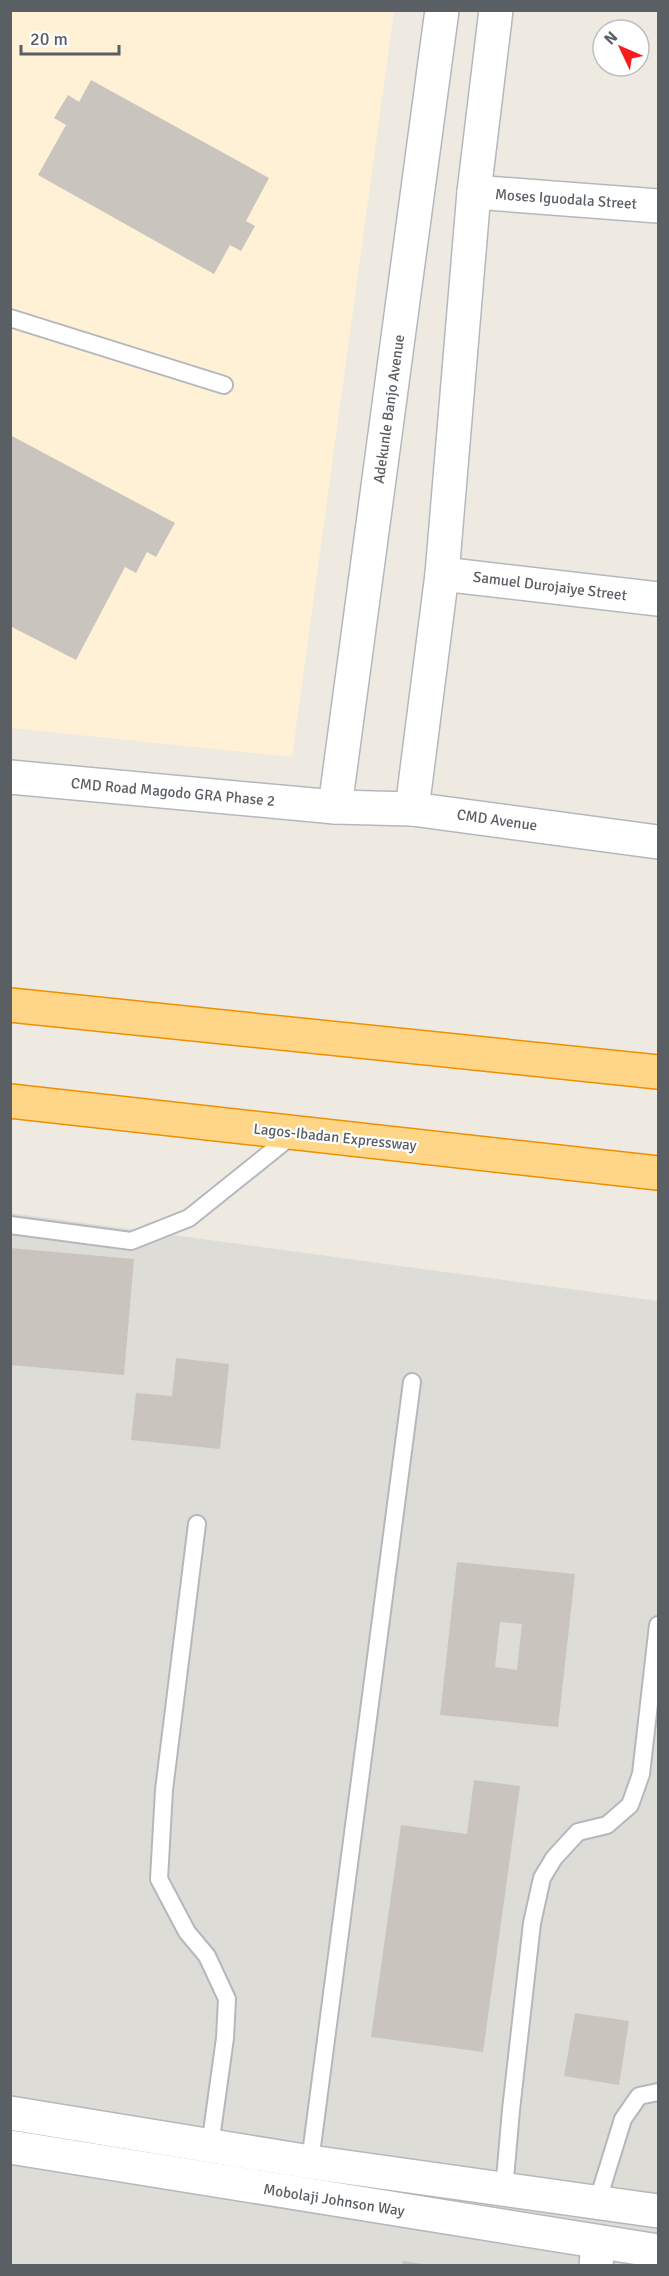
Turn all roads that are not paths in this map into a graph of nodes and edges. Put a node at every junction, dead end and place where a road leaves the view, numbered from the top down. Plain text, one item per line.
1 (442, 10) edge
2 (496, 10) edge
3 (474, 192) junction
4 (658, 206) edge
5 (10, 318) edge
6 (224, 385) dead end
7 (442, 574) junction
8 (658, 598) edge
9 (10, 777) edge
10 (335, 807) junction
11 (412, 809) junction
12 (658, 842) edge
13 (10, 1005) edge
14 (658, 1072) edge
15 (10, 1101) edge
16 (296, 1132) junction
17 (658, 1173) edge
18 (10, 1225) edge
19 (412, 1382) dead end
20 (197, 1524) dead end
21 (658, 1625) edge
22 (658, 2092) edge
23 (10, 2113) edge
24 (210, 2146) junction
25 (10, 2147) edge
26 (310, 2162) junction
27 (504, 2190) junction
28 (597, 2203) junction
29 (658, 2211) edge
30 (658, 2251) edge
31 (597, 2254) edge

1 - 10 street, Adekunle Banjo Avenue
2 - 3 street
3 - 4 street, Moses Iguodala Street
3 - 7 street
5 - 6 lane
7 - 8 street, Samuel Durojaiye Street
7 - 11 street
9 - 10 street, CMD Road Magodo GRA Phase 2
10 - 11 street, CMD Avenue
11 - 12 street, CMD Avenue
13 - 14 highway
15 - 16 highway, Lagos-Ibadan Expressway
16 - 17 highway, Lagos-Ibadan Expressway
16 - 18 lane
19 - 26 lane
20 - 24 lane
21 - 27 lane
22 - 28 lane
23 - 24 street
24 - 26 street
25 - 31 street, Mobolaji Johnson Way
26 - 27 street
27 - 28 street
28 - 29 street
30 - 31 street, Mobolaji Johnson Way

